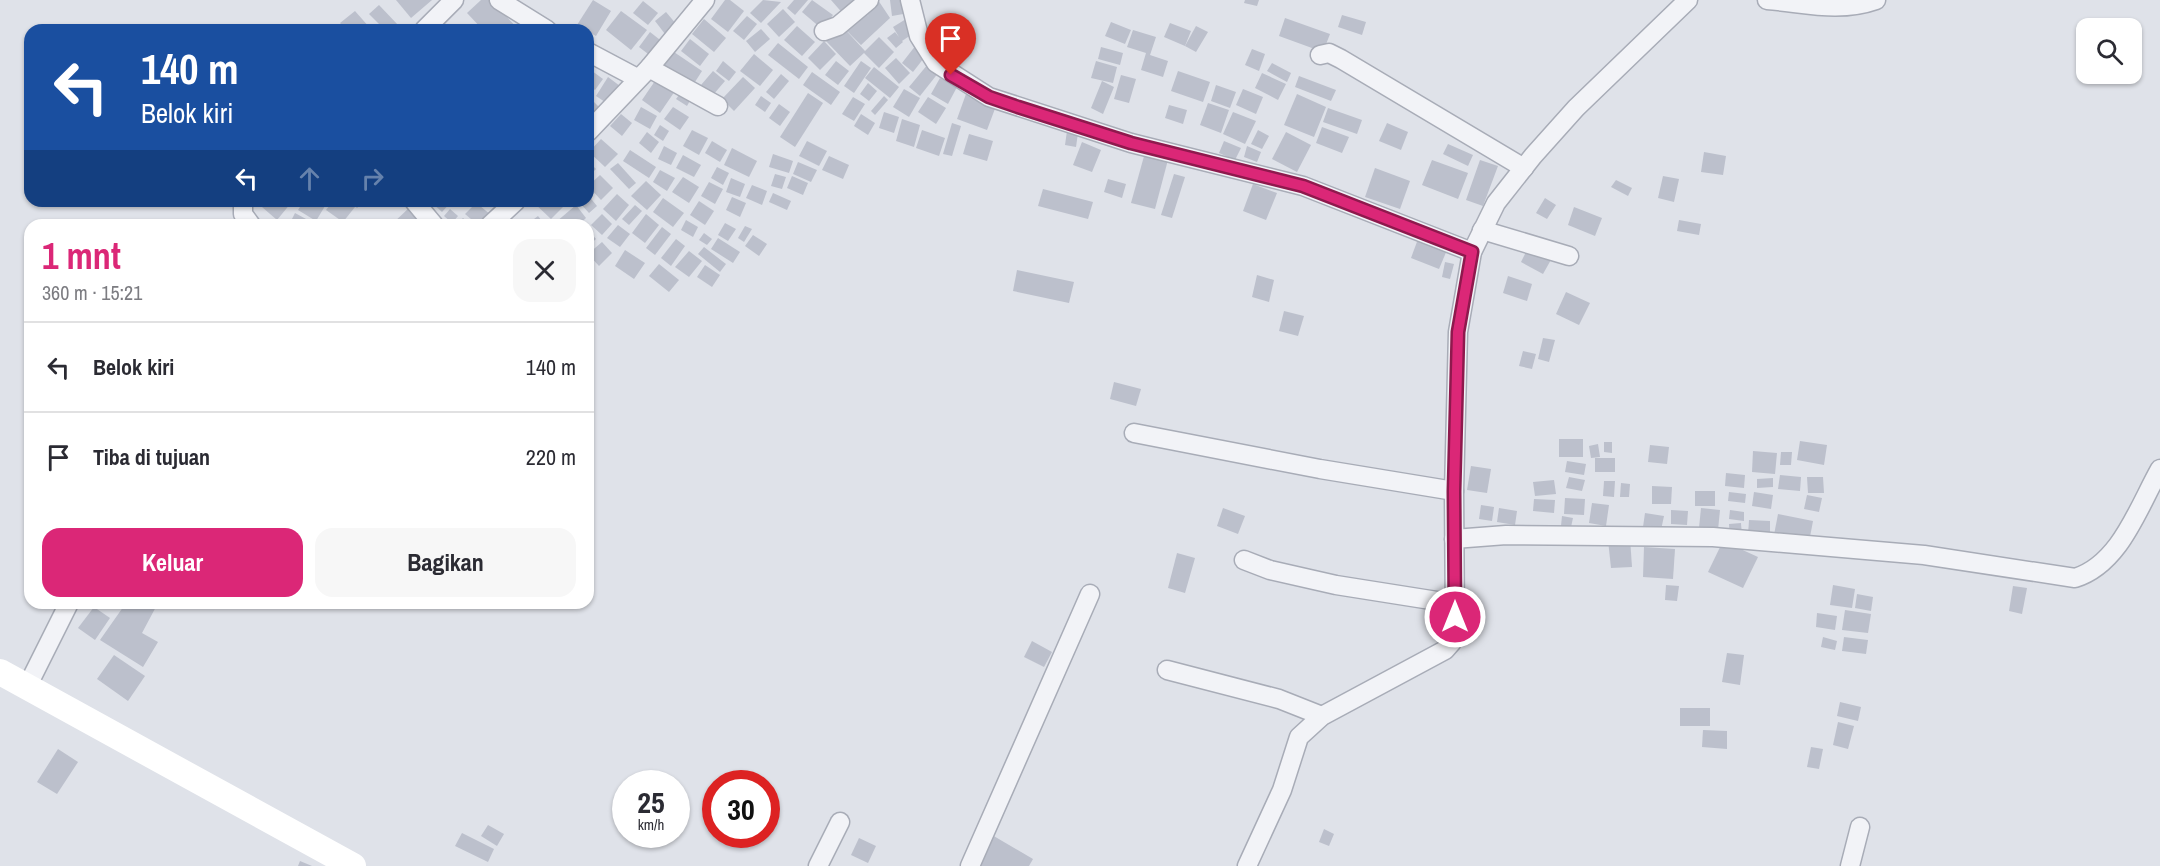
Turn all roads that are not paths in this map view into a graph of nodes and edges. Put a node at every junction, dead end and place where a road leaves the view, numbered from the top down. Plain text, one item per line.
1 (454, 0) edge
2 (499, 0) edge
3 (705, 0) edge
4 (869, 0) edge
5 (910, 0) edge
6 (1688, 0) edge
7 (1767, 0) edge
8 (1876, 0) edge
9 (430, 24) edge
10 (537, 24) edge
11 (824, 31) dead end
12 (594, 54) edge
13 (1320, 55) dead end
14 (643, 73) junction
15 (718, 106) dead end
16 (594, 126) edge
17 (1524, 168) junction
18 (419, 207) edge
19 (510, 207) edge
20 (429, 219) edge
21 (496, 219) edge
22 (1482, 230) junction
23 (1472, 252) junction
24 (1569, 256) dead end
25 (1134, 433) dead end
26 (2160, 469) edge
27 (1454, 491) junction
28 (1454, 539) junction
29 (1244, 560) dead end
30 (1090, 594) dead end
31 (1456, 604) junction
32 (66, 609) edge
33 (1167, 670) dead end
34 (0, 672) edge
35 (27, 687) junction
36 (1322, 716) junction
37 (840, 822) dead end
38 (1860, 827) dead end
39 (353, 866) edge
40 (818, 866) edge
41 (970, 866) edge
42 (1247, 866) edge
43 (1850, 866) edge

1 - 9 street
2 - 10 street
3 - 14 street
4 - 11 street
5 - 23 street
6 - 17 street
7 - 8 street
12 - 14 street
13 - 17 street
14 - 15 street
14 - 16 street
17 - 22 street
18 - 20 street
19 - 21 street
22 - 23 street
22 - 24 street
23 - 27 street
25 - 27 street
26 - 28 street
27 - 28 street
28 - 31 street
29 - 31 street
30 - 41 street
31 - 36 street
32 - 35 street
33 - 36 street
34 - 35 street
35 - 39 street
36 - 42 street
37 - 40 street
38 - 43 street

